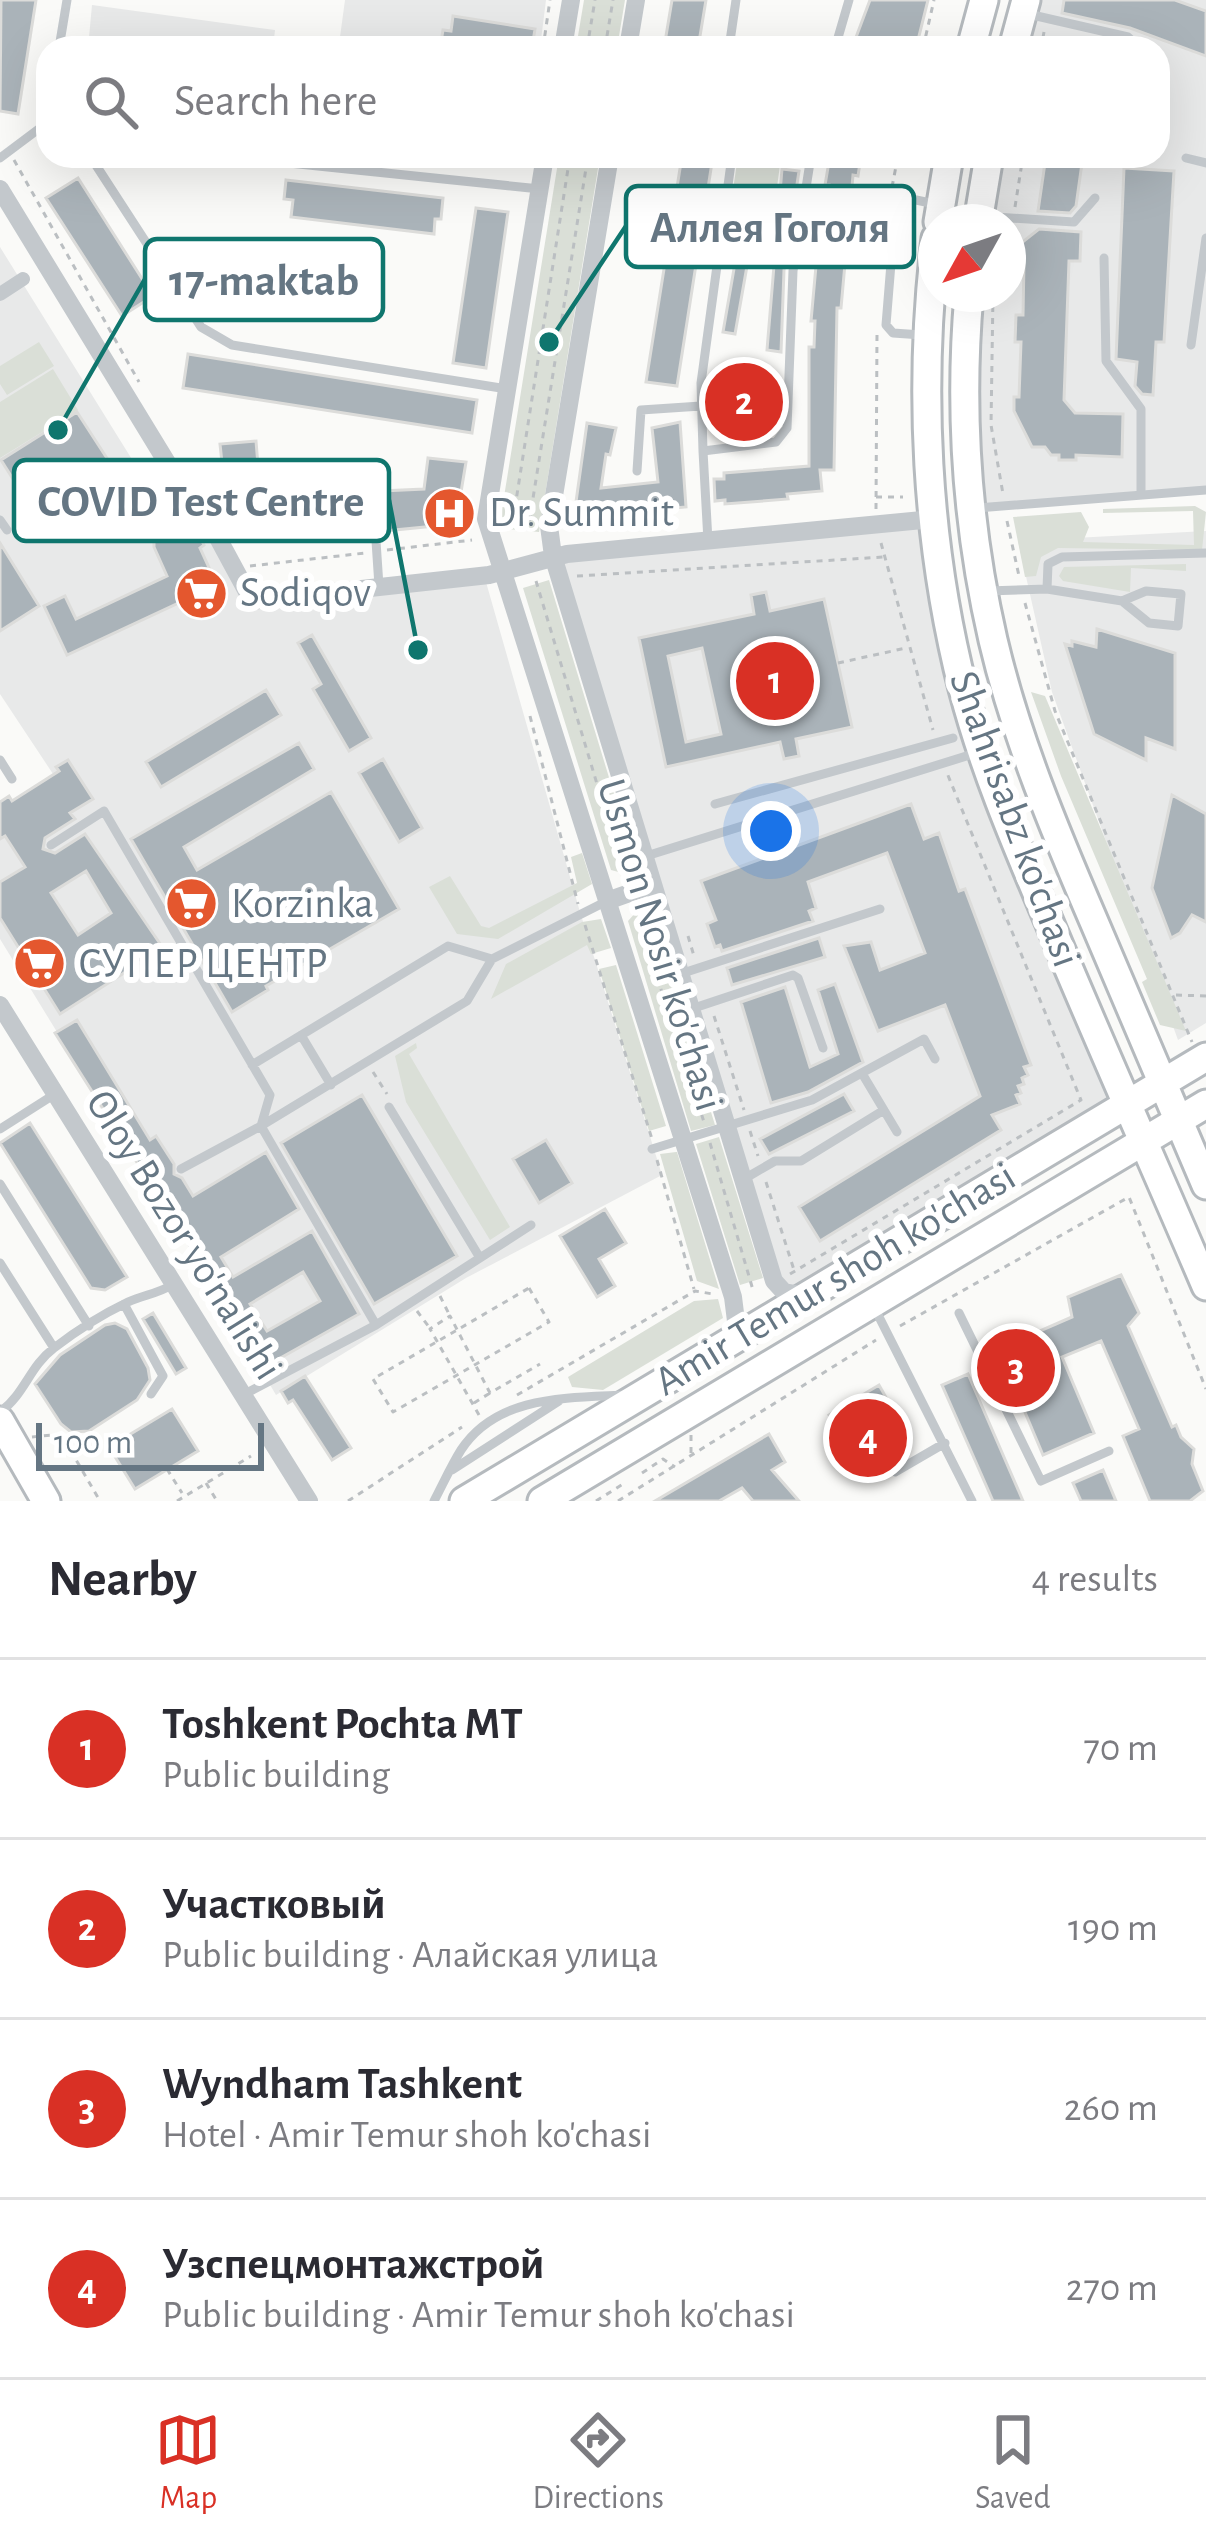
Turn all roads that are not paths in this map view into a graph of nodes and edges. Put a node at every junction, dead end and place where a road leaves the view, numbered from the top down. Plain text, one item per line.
1 (67, 0) edge
2 (571, 0) edge
3 (636, 0) edge
4 (736, 0) edge
5 (849, 0) edge
6 (984, 0) edge
7 (1024, 6) edge
8 (60, 36) edge
9 (565, 36) edge
10 (630, 36) edge
11 (731, 36) edge
12 (838, 36) edge
13 (974, 36) edge
14 (1016, 36) edge
15 (1125, 36) edge
16 (36, 131) edge
17 (4, 154) edge
18 (1186, 158) dead end
19 (1206, 164) edge
20 (98, 168) edge
21 (338, 168) edge
22 (543, 168) edge
23 (608, 168) edge
24 (730, 168) edge
25 (809, 168) edge
26 (947, 168) edge
27 (987, 168) edge
28 (0, 189) edge
29 (540, 189) junction
30 (1096, 198) dead end
31 (919, 204) edge
32 (941, 204) edge
33 (981, 204) edge
34 (1026, 220) edge
35 (1206, 238) edge
36 (1104, 258) dead end
37 (22, 279) dead end
38 (0, 294) edge
39 (930, 312) edge
40 (968, 312) edge
41 (928, 335) junction
42 (1191, 345) dead end
43 (507, 389) junction
44 (701, 406) junction
45 (703, 451) junction
46 (637, 471) dead end
47 (1206, 490) edge
48 (274, 491) dead end
49 (1141, 495) junction
50 (971, 508) junction
51 (933, 519) junction
52 (708, 542) junction
53 (1206, 553) edge
54 (560, 555) junction
55 (504, 572) junction
56 (379, 587) junction
57 (1047, 589) junction
58 (983, 592) junction
59 (1122, 602) junction
60 (953, 737) dead end
61 (982, 752) junction
62 (0, 760) edge
63 (12, 778) dead end
64 (715, 804) dead end
65 (51, 844) dead end
66 (644, 856) junction
67 (652, 885) junction
68 (607, 901) junction
69 (880, 908) dead end
70 (492, 959) junction
71 (689, 971) junction
72 (0, 1005) edge
73 (700, 1006) junction
74 (301, 1035) junction
75 (823, 1048) dead end
76 (1200, 1052) edge
77 (934, 1059) dead end
78 (253, 1065) junction
79 (863, 1075) junction
80 (1162, 1083) junction
81 (331, 1085) junction
82 (55, 1094) junction
83 (1126, 1104) junction
84 (1206, 1104) edge
85 (389, 1107) dead end
86 (884, 1110) junction
87 (1178, 1120) junction
88 (738, 1125) junction
89 (261, 1126) junction
90 (0, 1129) edge
91 (897, 1132) dead end
92 (683, 1140) junction
93 (1144, 1142) junction
94 (653, 1149) road end
95 (181, 1169) dead end
96 (744, 1179) junction
97 (0, 1184) edge
98 (1206, 1185) edge
99 (531, 1225) dead end
100 (892, 1244) junction
101 (480, 1258) junction
102 (0, 1263) edge
103 (913, 1280) junction
104 (800, 1284) junction
105 (172, 1285) junction
106 (1206, 1286) edge
107 (124, 1304) junction
108 (872, 1304) junction
109 (959, 1312) dead end
110 (89, 1325) junction
111 (376, 1325) junction
112 (730, 1342) junction
113 (54, 1348) junction
114 (151, 1394) dead end
115 (643, 1394) junction
116 (242, 1396) junction
117 (564, 1398) junction
118 (4, 1424) edge
119 (946, 1443) junction
120 (1109, 1451) dead end
121 (895, 1472) dead end
122 (449, 1473) junction
123 (554, 1498) edge
124 (46, 1501) edge
125 (309, 1501) edge
126 (434, 1501) edge
127 (464, 1501) edge
128 (972, 1501) edge

1 - 8 lane
2 - 9 street
3 - 10 street
4 - 11 lane
5 - 12 lane
6 - 13 main road
7 - 14 main road
7 - 15 lane
16 - 17 lane
18 - 19 lane
20 - 43 lane
21 - 29 lane
22 - 29 street, Usmon Nosir ko'chasi
23 - 54 street, Usmon Nosir ko'chasi
24 - 44 lane
25 - 45 lane
26 - 32 main road
27 - 33 main road
28 - 56 street
29 - 43 street, Usmon Nosir ko'chasi
30 - 34 lane
31 - 41 lane
35 - 42 lane
36 - 49 lane
37 - 38 street
39 - 41 main road, Shahrisabz ko'chasi
40 - 50 main road, Shahrisabz ko'chasi
41 - 51 main road, Shahrisabz ko'chasi
43 - 55 street, Usmon Nosir ko'chasi
44 - 45 lane
44 - 46 lane
45 - 52 lane
47 - 49 lane
48 - 56 lane
49 - 50 lane
50 - 58 main road, Shahrisabz ko'chasi
51 - 52 street
51 - 61 main road, Shahrisabz ko'chasi
52 - 54 street
53 - 57 lane
54 - 55 street
54 - 66 street, Usmon Nosir ko'chasi
55 - 56 street
55 - 68 street, Usmon Nosir ko'chasi
57 - 58 lane
57 - 59 lane
58 - 80 main road, Shahrisabz ko'chasi
59 - 59 lane
60 - 64 lane
61 - 66 lane
61 - 83 main road, Shahrisabz ko'chasi
62 - 63 lane
65 - 78 lane
66 - 67 street, Usmon Nosir ko'chasi
67 - 68 street
67 - 71 street, Usmon Nosir ko'chasi
68 - 70 lane
68 - 92 street, Usmon Nosir ko'chasi
69 - 71 lane
70 - 74 lane
70 - 81 lane
71 - 73 street, Usmon Nosir ko'chasi
72 - 82 street, Oloy Bozor yo'nalishi
73 - 75 lane
73 - 88 street, Usmon Nosir ko'chasi
74 - 78 lane
74 - 81 lane
76 - 80 main road, Amir Temur shoh ko'chasi
77 - 79 lane
78 - 89 lane
79 - 86 lane
79 - 88 lane
80 - 83 main road, Amir Temur shoh ko'chasi
80 - 87 main road, Shahrisabz ko'chasi
81 - 89 lane
82 - 90 lane
82 - 105 street, Oloy Bozor yo'nalishi
83 - 93 main road, Shahrisabz ko'chasi
83 - 100 main road, Amir Temur shoh ko'chasi
84 - 87 main road, Amir Temur shoh ko'chasi
85 - 101 lane
86 - 91 lane
86 - 96 lane
87 - 93 main road, Amir Temur shoh ko'chasi
87 - 98 main road, Shahrisabz ko'chasi
88 - 92 lane
88 - 96 street, Usmon Nosir ko'chasi
89 - 95 lane
89 - 111 lane
92 - 94 lane
92 - 112 street, Usmon Nosir ko'chasi
93 - 103 main road, Amir Temur shoh ko'chasi
93 - 106 main road, Shahrisabz ko'chasi
96 - 104 street, Usmon Nosir ko'chasi
97 - 110 lane
99 - 101 lane
100 - 103 main road
100 - 104 main road, Amir Temur shoh ko'chasi
101 - 111 lane
102 - 113 lane
103 - 108 main road, Amir Temur shoh ko'chasi
104 - 112 main road, Amir Temur shoh ko'chasi
105 - 107 lane
105 - 116 street, Oloy Bozor yo'nalishi
107 - 110 lane
107 - 114 lane
108 - 119 lane
108 - 123 main road, Amir Temur shoh ko'chasi
109 - 120 lane
110 - 113 lane
111 - 116 lane
112 - 115 main road, Amir Temur shoh ko'chasi
113 - 118 lane
115 - 117 lane
115 - 127 main road, Amir Temur shoh ko'chasi
116 - 125 street, Oloy Bozor yo'nalishi
117 - 122 lane
117 - 122 lane
118 - 124 main road
119 - 121 lane
119 - 128 lane
122 - 126 lane

